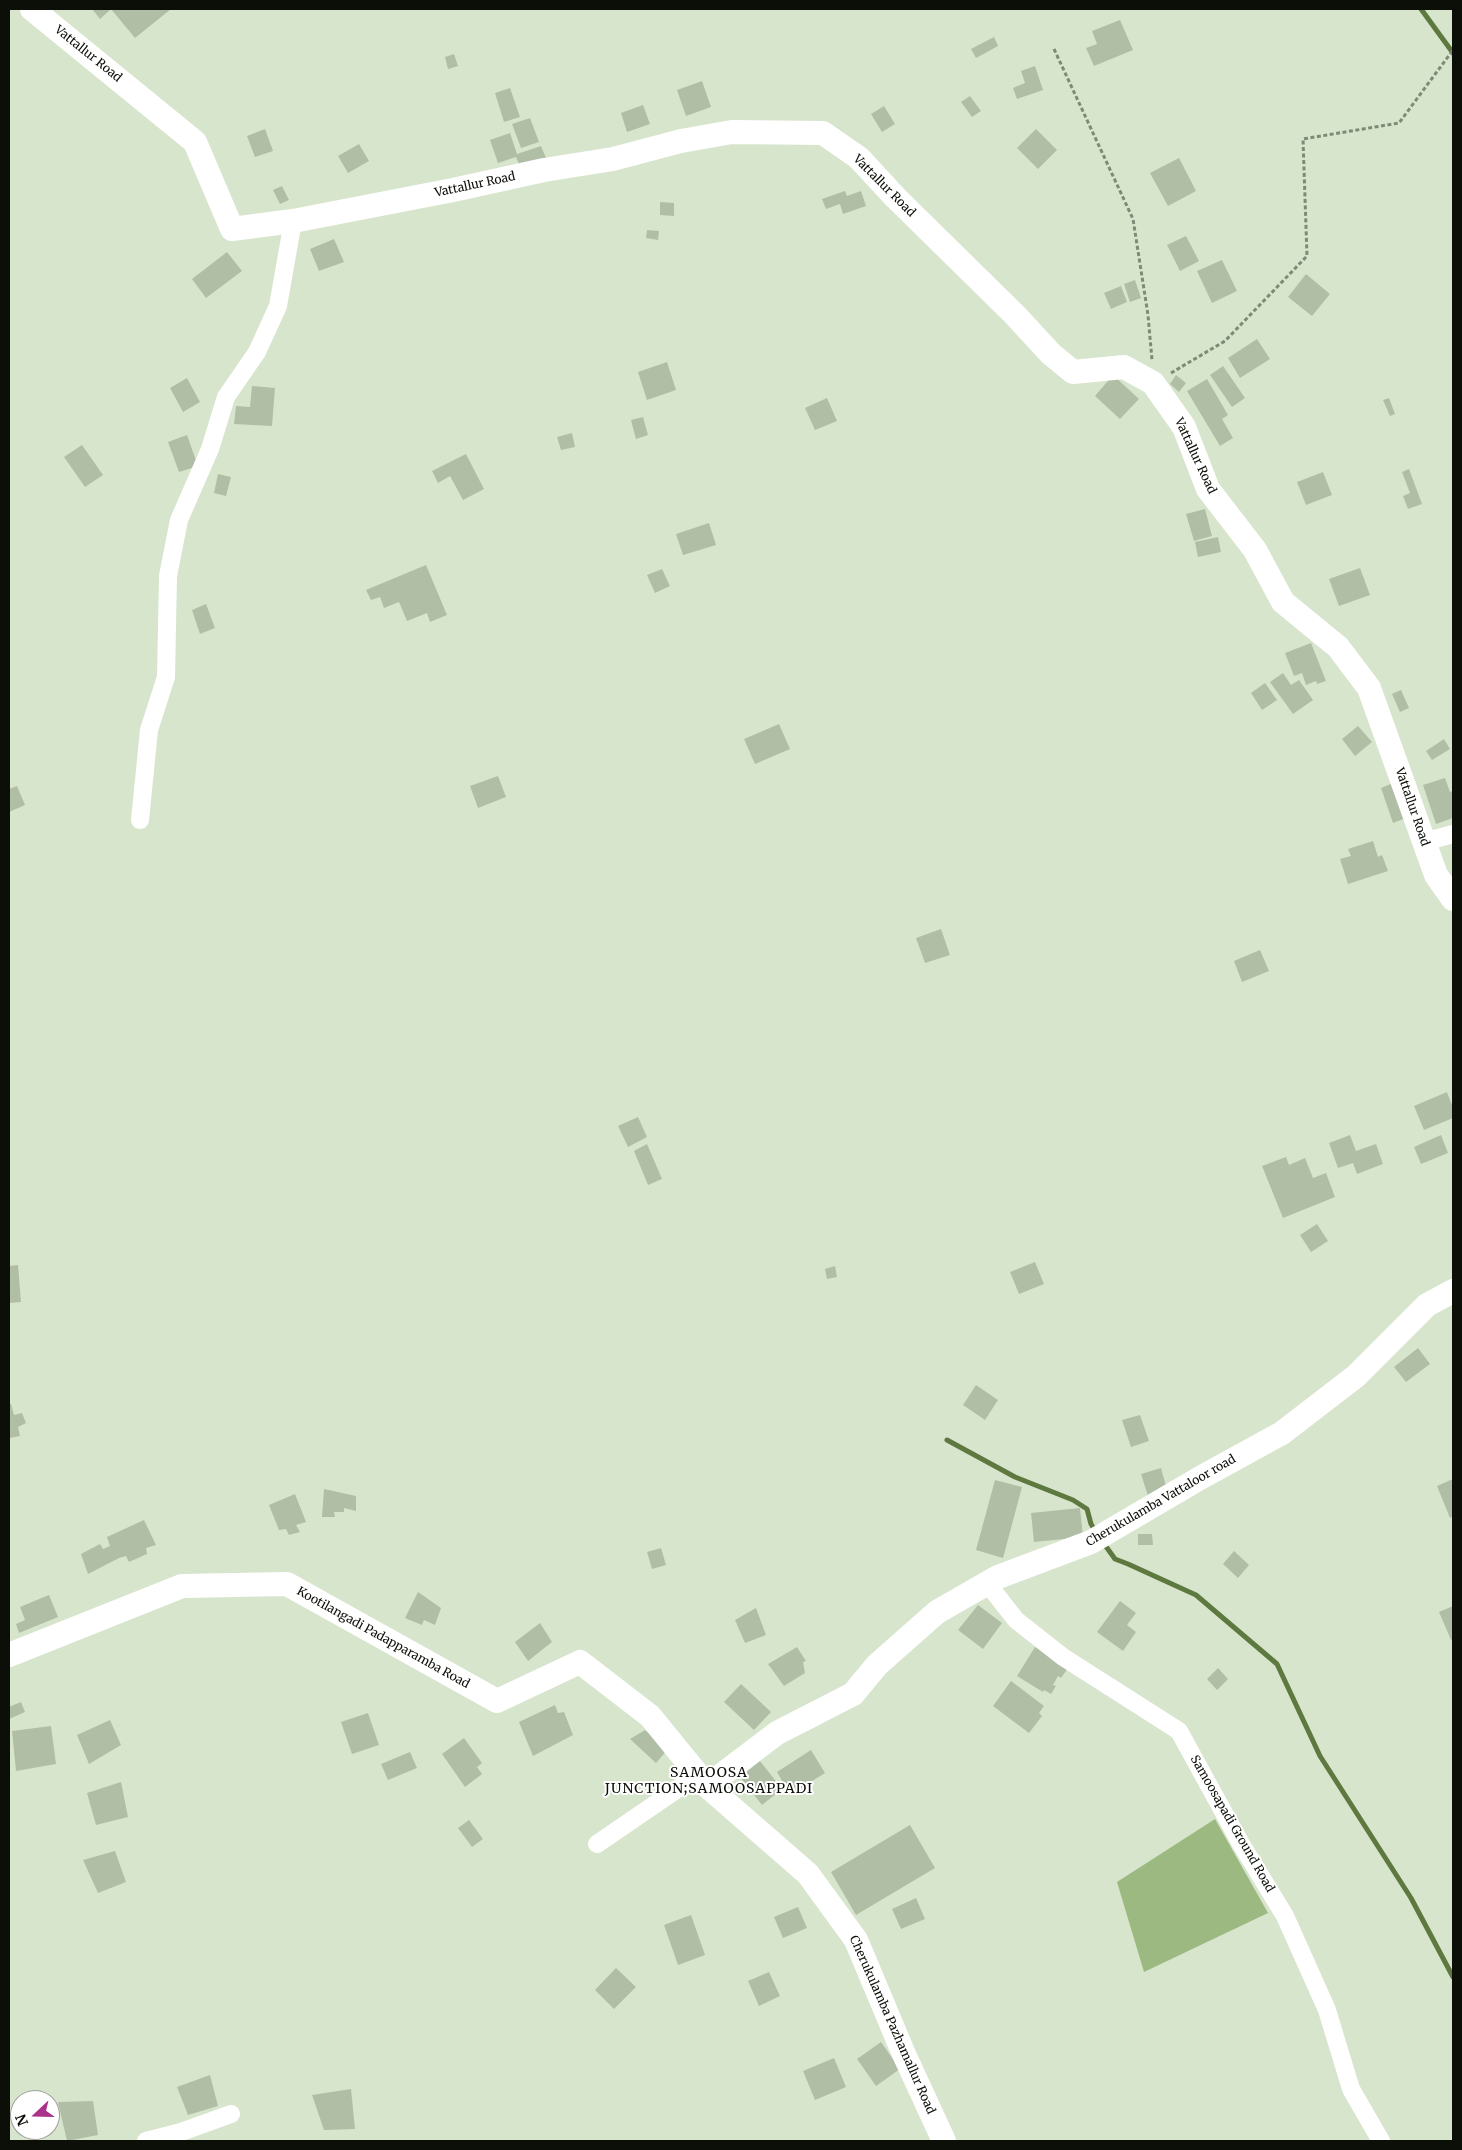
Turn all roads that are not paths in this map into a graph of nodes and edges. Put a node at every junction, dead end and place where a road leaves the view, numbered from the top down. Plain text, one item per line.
1 (32, 9) edge
2 (293, 221) junction
3 (140, 820) dead end
4 (1453, 834) edge
5 (1424, 842) junction
6 (1453, 899) edge
7 (1453, 1287) edge
8 (987, 1583) junction
9 (9, 1655) edge
10 (707, 1786) junction
11 (597, 1844) dead end
12 (231, 2114) dead end
13 (146, 2141) edge
14 (944, 2141) edge
15 (1381, 2141) edge

1 - 2 street, Vattallur Road
2 - 3 street
2 - 5 street, Vattallur Road
4 - 5 street
5 - 6 street, Vattallur Road
7 - 8 street, Cherukulamba Vattaloor road
8 - 10 street, Cherukulamba Vattaloor road
8 - 15 street, Samoosapadi Ground Road
9 - 10 street, Kootilangadi Padapparamba Road
10 - 11 street
10 - 14 street, Cherukulamba Pazhamallur Road
12 - 13 street

